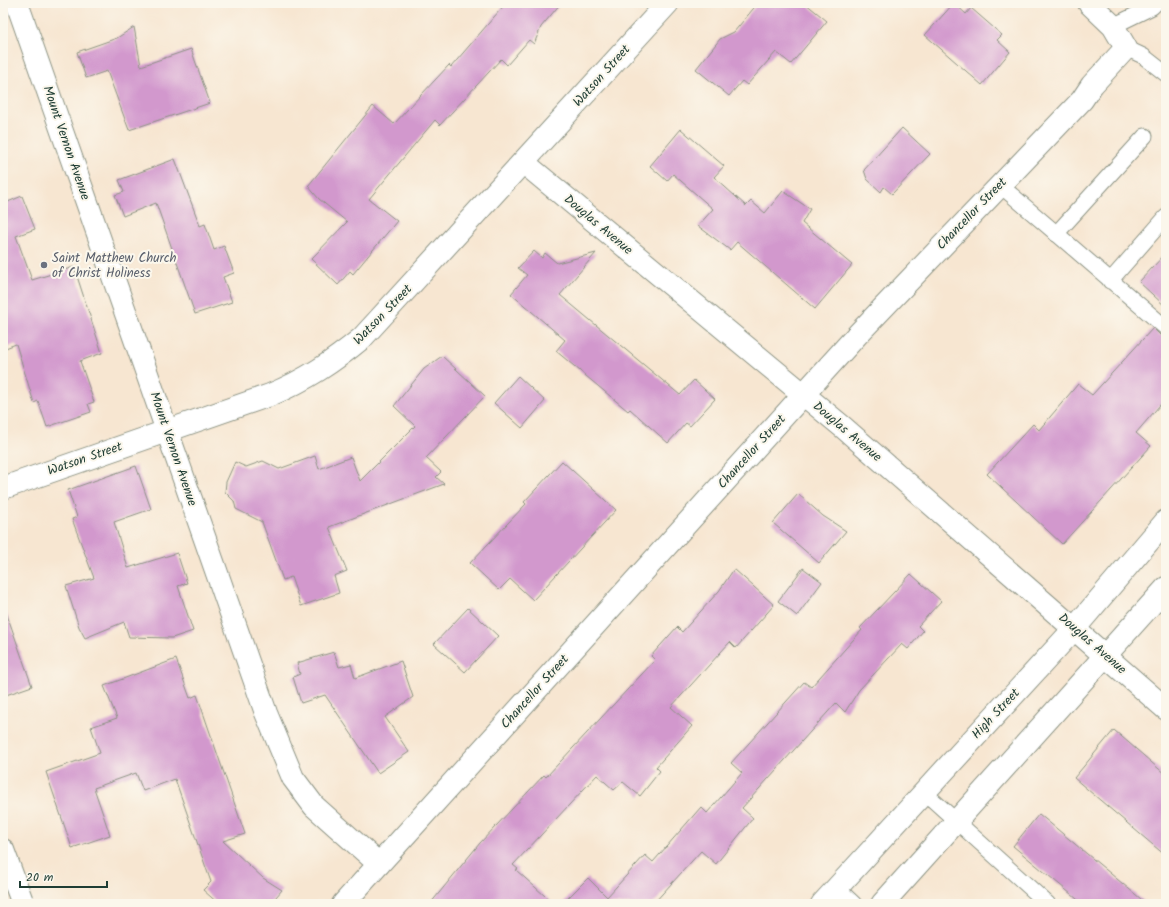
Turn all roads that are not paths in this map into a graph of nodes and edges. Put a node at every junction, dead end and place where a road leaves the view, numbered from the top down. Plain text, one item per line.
1 (17, 3) edge
2 (668, 3) edge
3 (1089, 3) edge
4 (1156, 3) edge
5 (1113, 26) junction
6 (1126, 48) junction
7 (1166, 74) edge
8 (1146, 136) dead end
9 (522, 162) junction
10 (1000, 185) junction
11 (1166, 217) edge
12 (1056, 234) junction
13 (1110, 281) junction
14 (1166, 328) edge
15 (803, 395) junction
16 (167, 431) junction
17 (3, 488) edge
18 (1166, 521) edge
19 (1166, 588) edge
20 (1074, 629) junction
21 (1104, 656) junction
22 (1166, 709) edge
23 (924, 792) junction
24 (957, 821) junction
25 (3, 850) edge
26 (379, 864) junction
27 (836, 887) junction
28 (23, 904) edge
29 (343, 904) edge
30 (822, 904) edge
31 (854, 904) edge
32 (882, 904) edge
33 (1048, 904) edge

1 - 16 street, Mount Vernon Avenue
2 - 9 street, Watson Street
3 - 5 street
4 - 5 lane
5 - 6 street
6 - 7 lane
6 - 10 street, Chancellor Street
8 - 12 lane
9 - 15 street, Douglas Avenue
9 - 16 street, Watson Street
10 - 12 lane
10 - 15 street, Chancellor Street
11 - 13 lane
12 - 13 lane
13 - 14 lane
15 - 20 street, Douglas Avenue
15 - 26 street, Chancellor Street
16 - 17 street, Watson Street
16 - 26 street, Mount Vernon Avenue
18 - 20 street, High Street
19 - 21 street
20 - 21 street, Douglas Avenue
20 - 23 street, High Street
21 - 22 street, Douglas Avenue
21 - 24 street
23 - 24 lane
23 - 27 street, High Street
24 - 32 street
24 - 33 lane
25 - 28 street
26 - 29 street, Chancellor Street
27 - 30 street, High Street
27 - 31 lane

